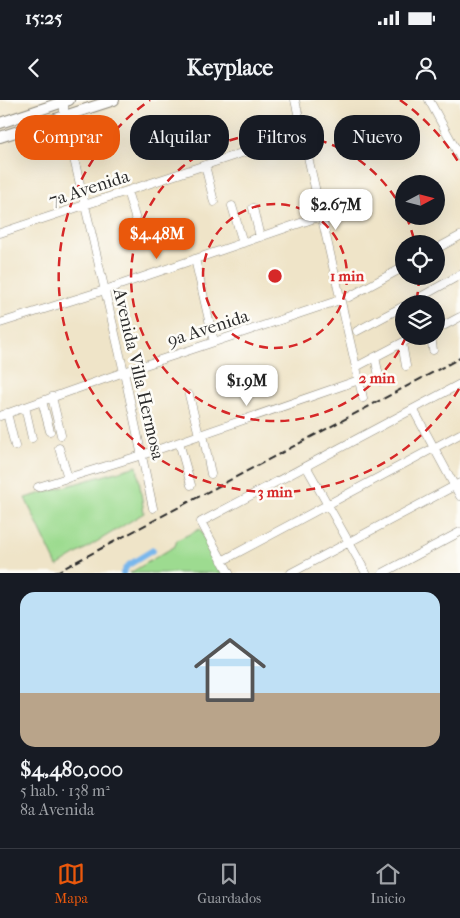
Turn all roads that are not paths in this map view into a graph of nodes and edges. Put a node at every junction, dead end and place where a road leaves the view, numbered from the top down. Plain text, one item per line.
1 (114, 100) edge
2 (295, 100) edge
3 (429, 100) edge
4 (65, 101) edge
5 (64, 115) edge
6 (67, 115) edge
7 (298, 115) edge
8 (0, 123) edge
9 (15, 132) edge
10 (0, 137) edge
11 (239, 154) edge
12 (460, 157) edge
13 (74, 160) edge
14 (308, 160) edge
15 (205, 165) junction
16 (128, 191) junction
17 (214, 202) dead end
18 (85, 205) junction
19 (232, 206) dead end
20 (253, 208) dead end
21 (321, 216) junction
22 (139, 230) dead end
23 (0, 234) edge
24 (460, 236) edge
25 (260, 237) junction
26 (243, 243) junction
27 (445, 244) edge
28 (195, 259) junction
29 (395, 272) edge
30 (460, 275) edge
31 (105, 290) junction
32 (424, 295) edge
33 (349, 297) dead end
34 (340, 300) junction
35 (395, 311) edge
36 (460, 317) edge
37 (0, 323) edge
38 (445, 325) dead end
39 (357, 331) dead end
40 (214, 342) junction
41 (398, 345) edge
42 (402, 345) edge
43 (433, 345) edge
44 (434, 350) dead end
45 (375, 357) junction
46 (406, 366) dead end
47 (356, 367) junction
48 (124, 372) junction
49 (359, 380) junction
50 (380, 381) dead end
51 (460, 384) edge
52 (189, 395) dead end
53 (52, 397) junction
54 (363, 398) dead end
55 (42, 401) junction
56 (25, 407) junction
57 (413, 409) junction
58 (3, 414) edge
59 (50, 431) dead end
60 (460, 434) edge
61 (61, 435) dead end
62 (201, 435) junction
63 (32, 438) dead end
64 (179, 442) junction
65 (15, 446) dead end
66 (59, 448) dead end
67 (434, 448) junction
68 (142, 455) junction
69 (306, 466) junction
70 (211, 474) dead end
71 (68, 478) junction
72 (457, 484) edge
73 (191, 485) dead end
74 (38, 487) dead end
75 (460, 496) edge
76 (328, 504) junction
77 (153, 508) dead end
78 (460, 532) edge
79 (349, 542) junction
80 (222, 561) junction
81 (229, 573) edge
82 (291, 573) edge
83 (366, 573) edge
84 (383, 573) edge

1 - 6 main road
2 - 7 street
3 - 12 street
4 - 5 street, Avenida Villa Hermosa
4 - 8 main road
9 - 10 main road
11 - 15 street, 7a Avenida
13 - 18 street, Avenida Villa Hermosa
14 - 21 street
15 - 16 street, 7a Avenida
15 - 17 street
16 - 18 street, 7a Avenida
16 - 22 street
18 - 23 street, 7a Avenida
18 - 31 street, Avenida Villa Hermosa
19 - 26 street
20 - 25 street
21 - 25 street
21 - 34 street
24 - 27 street
25 - 26 street
26 - 28 street
28 - 31 street
28 - 40 street
29 - 33 street
30 - 32 street
31 - 37 street
31 - 48 street, Avenida Villa Hermosa
34 - 40 street, 9a Avenida
34 - 47 street
35 - 39 street
36 - 38 street
40 - 48 street, 9a Avenida
41 - 45 street
42 - 46 street
43 - 44 street
45 - 47 street
45 - 50 street
47 - 49 street
48 - 53 street, 9a Avenida
48 - 68 street, Avenida Villa Hermosa
49 - 54 street
49 - 62 street
51 - 57 street
52 - 62 street
53 - 55 street, 9a Avenida
53 - 61 street
55 - 56 street, 9a Avenida
55 - 59 street
56 - 58 street, 9a Avenida
56 - 63 street
57 - 67 street
57 - 69 street
58 - 65 street
60 - 67 street
62 - 64 street
62 - 70 street
64 - 68 street
64 - 73 street
66 - 71 street
67 - 72 street
67 - 76 street
68 - 71 street
68 - 77 street, Avenida Villa Hermosa
69 - 76 street
69 - 80 street
71 - 74 street
72 - 75 street
72 - 79 street
76 - 79 street
76 - 80 street
78 - 84 street
79 - 82 street
79 - 83 street
80 - 81 street

